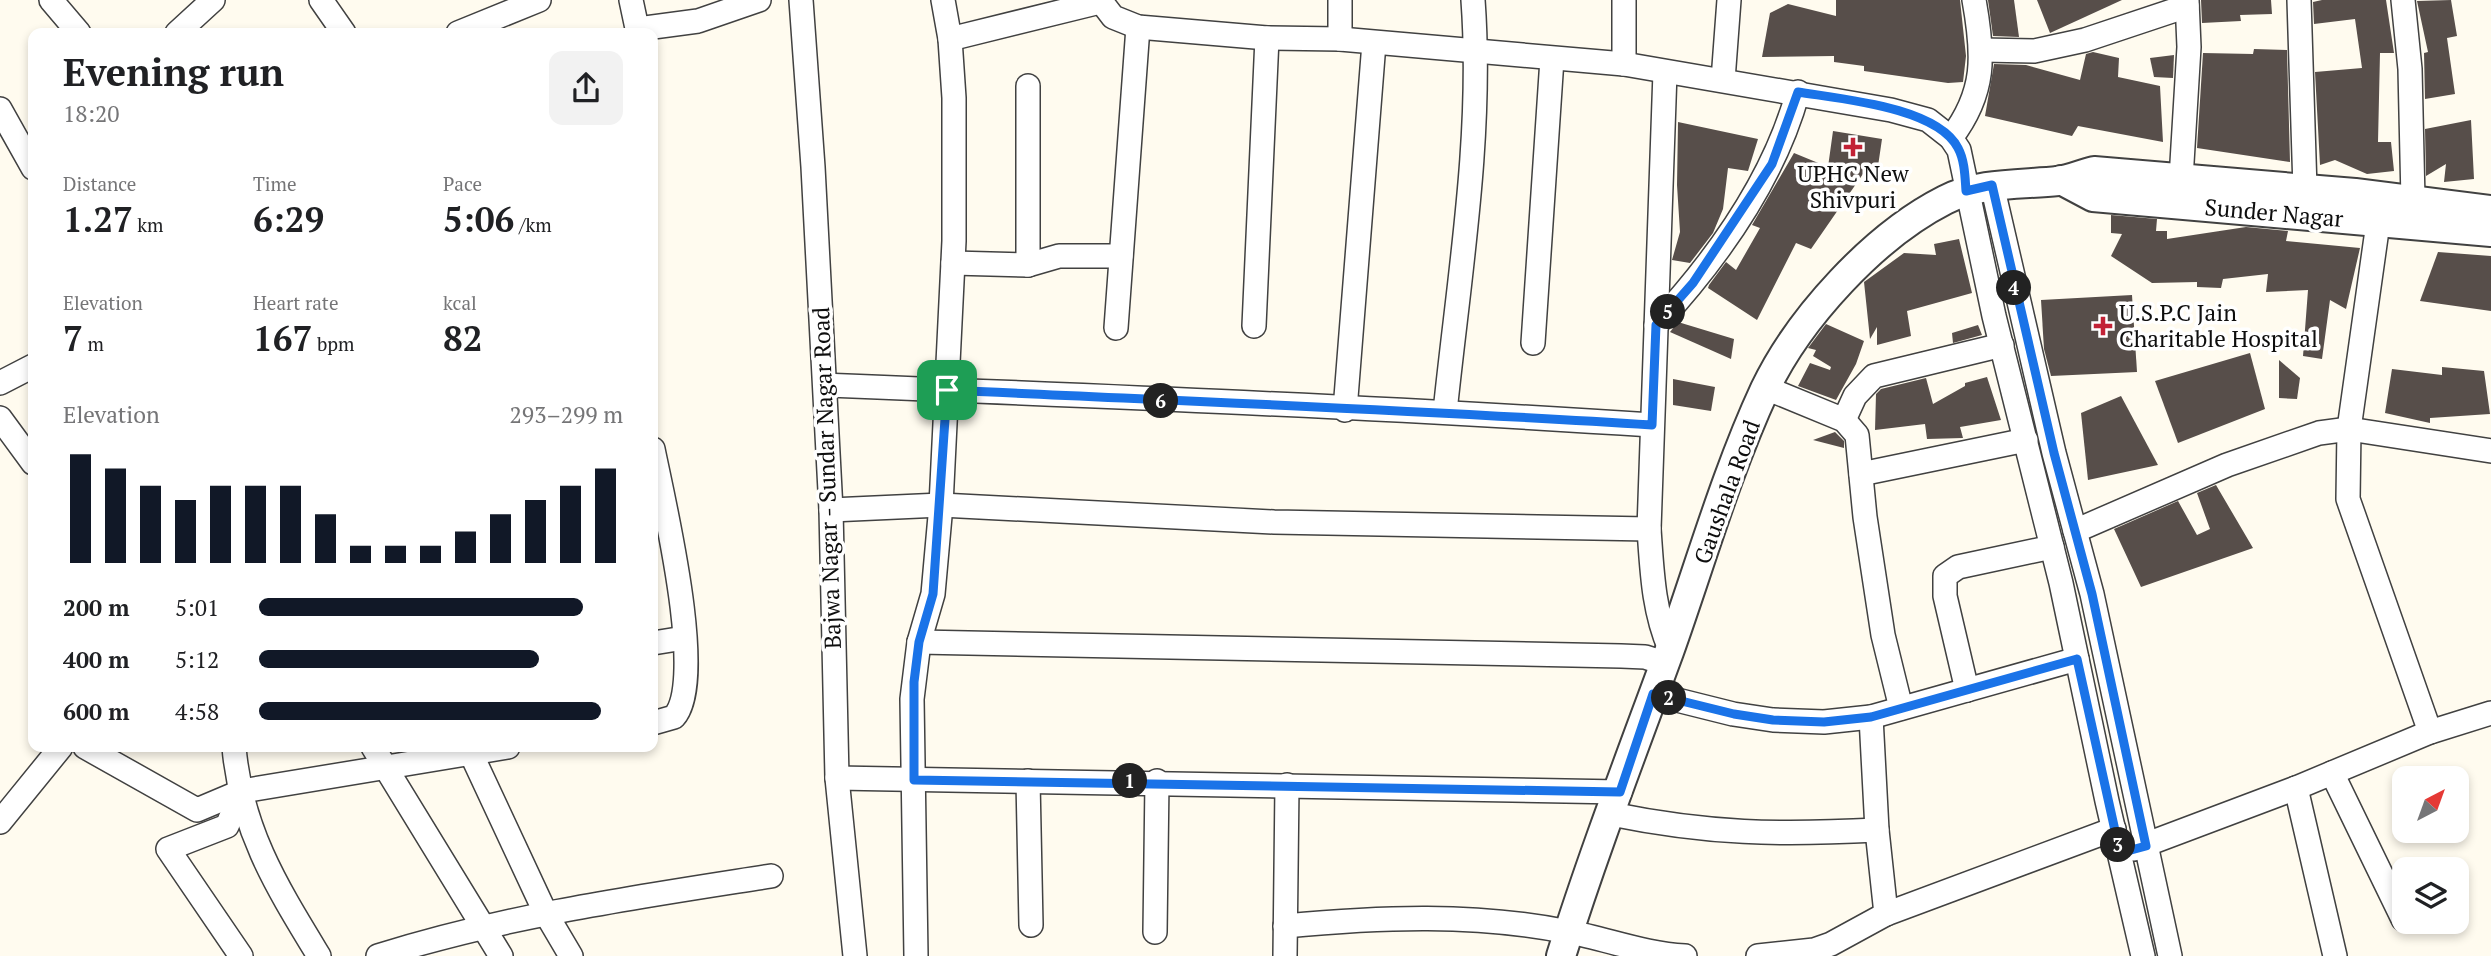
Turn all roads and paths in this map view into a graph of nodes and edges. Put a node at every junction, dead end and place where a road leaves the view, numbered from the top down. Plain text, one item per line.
1 (51, 0) edge
2 (213, 0) edge
3 (321, 0) edge
4 (539, 0) edge
5 (631, 0) edge
6 (759, 0) edge
7 (801, 0) edge
8 (943, 0) edge
9 (1340, 0) edge
10 (1473, 0) edge
11 (1624, 0) edge
12 (1729, 0) edge
13 (1974, 0) edge
14 (2299, 0) edge
15 (2403, 0) edge
16 (1100, 1) edge
17 (2187, 3) edge
18 (495, 8) edge
19 (1138, 27) junction
20 (75, 28) edge
21 (182, 28) edge
22 (341, 28) edge
23 (465, 28) edge
24 (637, 28) edge
25 (656, 28) edge
26 (950, 38) junction
27 (1267, 38) junction
28 (1340, 39) junction
29 (1374, 43) junction
30 (1476, 50) junction
31 (1982, 50) junction
32 (1552, 59) junction
33 (1624, 64) junction
34 (1665, 72) junction
35 (1723, 80) junction
36 (1028, 86) dead end
37 (1798, 92) junction
38 (0, 109) edge
39 (1951, 138) junction
40 (28, 159) edge
41 (2181, 179) junction
42 (2062, 180) junction
43 (1979, 188) junction
44 (2305, 189) junction
45 (2413, 200) junction
46 (2491, 210) edge
47 (2378, 223) junction
48 (2491, 232) edge
49 (1121, 256) junction
50 (953, 263) junction
51 (1028, 265) junction
52 (1656, 325) junction
53 (1255, 326) dead end
54 (1116, 328) dead end
55 (1533, 343) dead end
56 (2002, 345) junction
57 (28, 369) edge
58 (0, 383) edge
59 (825, 385) junction
60 (1766, 388) junction
61 (947, 390) junction
62 (1345, 410) junction
63 (1445, 412) junction
64 (0, 418) edge
65 (1844, 420) junction
66 (1652, 425) junction
67 (2349, 429) junction
68 (2026, 440) junction
69 (2491, 451) edge
70 (28, 456) edge
71 (1861, 474) junction
72 (658, 498) edge
73 (941, 505) junction
74 (831, 510) junction
75 (1649, 529) junction
76 (2075, 531) junction
77 (662, 537) edge
78 (2052, 547) junction
79 (684, 638) junction
80 (658, 642) edge
81 (919, 642) junction
82 (1667, 656) junction
83 (2077, 659) junction
84 (1968, 690) junction
85 (1653, 694) junction
86 (1902, 708) junction
87 (1871, 717) junction
88 (2489, 721) edge
89 (658, 722) edge
90 (2430, 732) junction
91 (57, 752) edge
92 (94, 752) edge
93 (235, 752) edge
94 (376, 752) edge
95 (461, 752) edge
96 (471, 752) edge
97 (385, 768) junction
98 (2332, 773) junction
99 (837, 778) junction
100 (914, 780) junction
101 (1157, 781) junction
102 (1028, 782) junction
103 (1287, 785) junction
104 (2295, 788) junction
105 (242, 792) junction
106 (1616, 803) junction
107 (0, 822) edge
108 (2113, 829) junction
109 (1877, 830) junction
110 (2146, 846) junction
111 (2120, 853) junction
112 (771, 876) dead end
113 (2392, 896) edge
114 (545, 912) junction
115 (1886, 914) junction
116 (1031, 925) dead end
117 (482, 926) junction
118 (1285, 926) junction
119 (1155, 932) dead end
120 (1564, 944) edge
121 (241, 956) edge
122 (318, 956) edge
123 (378, 956) edge
124 (501, 956) edge
125 (571, 956) edge
126 (855, 956) edge
127 (916, 956) edge
128 (1285, 956) edge
129 (1685, 956) edge
130 (1758, 956) edge
131 (2143, 956) edge
132 (2171, 956) edge
133 (2335, 956) edge

1 - 20 street
2 - 21 street
3 - 22 street
4 - 18 street
5 - 24 street
6 - 25 street
7 - 59 street, Bajwa Nagar - Sundar Nagar Road
8 - 26 street
9 - 28 street
10 - 30 street
11 - 33 street
12 - 35 street
13 - 31 street
14 - 44 street
15 - 45 street
16 - 19 street
16 - 26 street
17 - 31 street
17 - 41 street
18 - 23 street
19 - 27 street
19 - 49 street
26 - 50 street
27 - 28 street
27 - 53 street
28 - 29 street
29 - 30 street
29 - 62 street
30 - 32 street
30 - 63 street
31 - 39 street
32 - 33 street
32 - 55 street
33 - 34 street
34 - 35 street
34 - 52 street
35 - 37 street
36 - 51 street
37 - 39 street
37 - 52 street
38 - 40 street
39 - 43 street
41 - 42 street, Gaushala Road
41 - 44 street, Gaushala Road
42 - 43 street, Gaushala Road
42 - 47 street, Sunder Nagar
43 - 56 street
43 - 60 street, Gaushala Road
43 - 76 street
44 - 45 street, Gaushala Road
45 - 46 street, Gaushala Road
47 - 48 street, Sunder Nagar
47 - 67 street
49 - 51 street
49 - 54 street
50 - 51 street
50 - 61 street
52 - 66 street
56 - 65 street
56 - 68 street
57 - 58 street
59 - 61 street
59 - 74 street, Bajwa Nagar - Sundar Nagar Road
60 - 65 street
60 - 82 street, Gaushala Road
61 - 62 street
61 - 73 street
62 - 63 street
63 - 66 street
64 - 70 street
65 - 71 street
66 - 75 street
67 - 69 street
67 - 76 street
67 - 90 street
68 - 71 street
68 - 78 street
71 - 86 street
72 - 77 street
73 - 74 street
73 - 75 street
73 - 81 street
74 - 99 street, Bajwa Nagar - Sundar Nagar Road
75 - 82 street
76 - 110 street
77 - 79 street
78 - 83 street
78 - 84 street
79 - 80 street
79 - 89 street
81 - 82 street
81 - 100 street
82 - 85 street, Gaushala Road
83 - 84 street
83 - 108 street
84 - 86 street
85 - 87 street
85 - 106 street, Gaushala Road
86 - 87 street
87 - 109 street
88 - 90 street
90 - 98 street
91 - 107 street
92 - 105 street
93 - 105 street
94 - 97 street
95 - 97 street
96 - 114 street
97 - 105 street
97 - 117 street
98 - 104 street
98 - 113 street
99 - 100 street
99 - 126 street, Bajwa Nagar - Sundar Nagar Road
100 - 102 street
100 - 127 street
101 - 102 street
101 - 103 street
101 - 119 street
102 - 116 street
103 - 106 street
103 - 118 street
104 - 110 street
104 - 133 street
105 - 121 street
105 - 122 street
106 - 109 street
106 - 120 street, Gaushala Road
108 - 111 street
108 - 115 street
109 - 115 street
110 - 111 street
110 - 132 street
111 - 131 street
112 - 114 street
114 - 117 street
114 - 125 street
115 - 130 street
117 - 123 street
117 - 124 street
118 - 120 street
118 - 128 street
120 - 129 street

